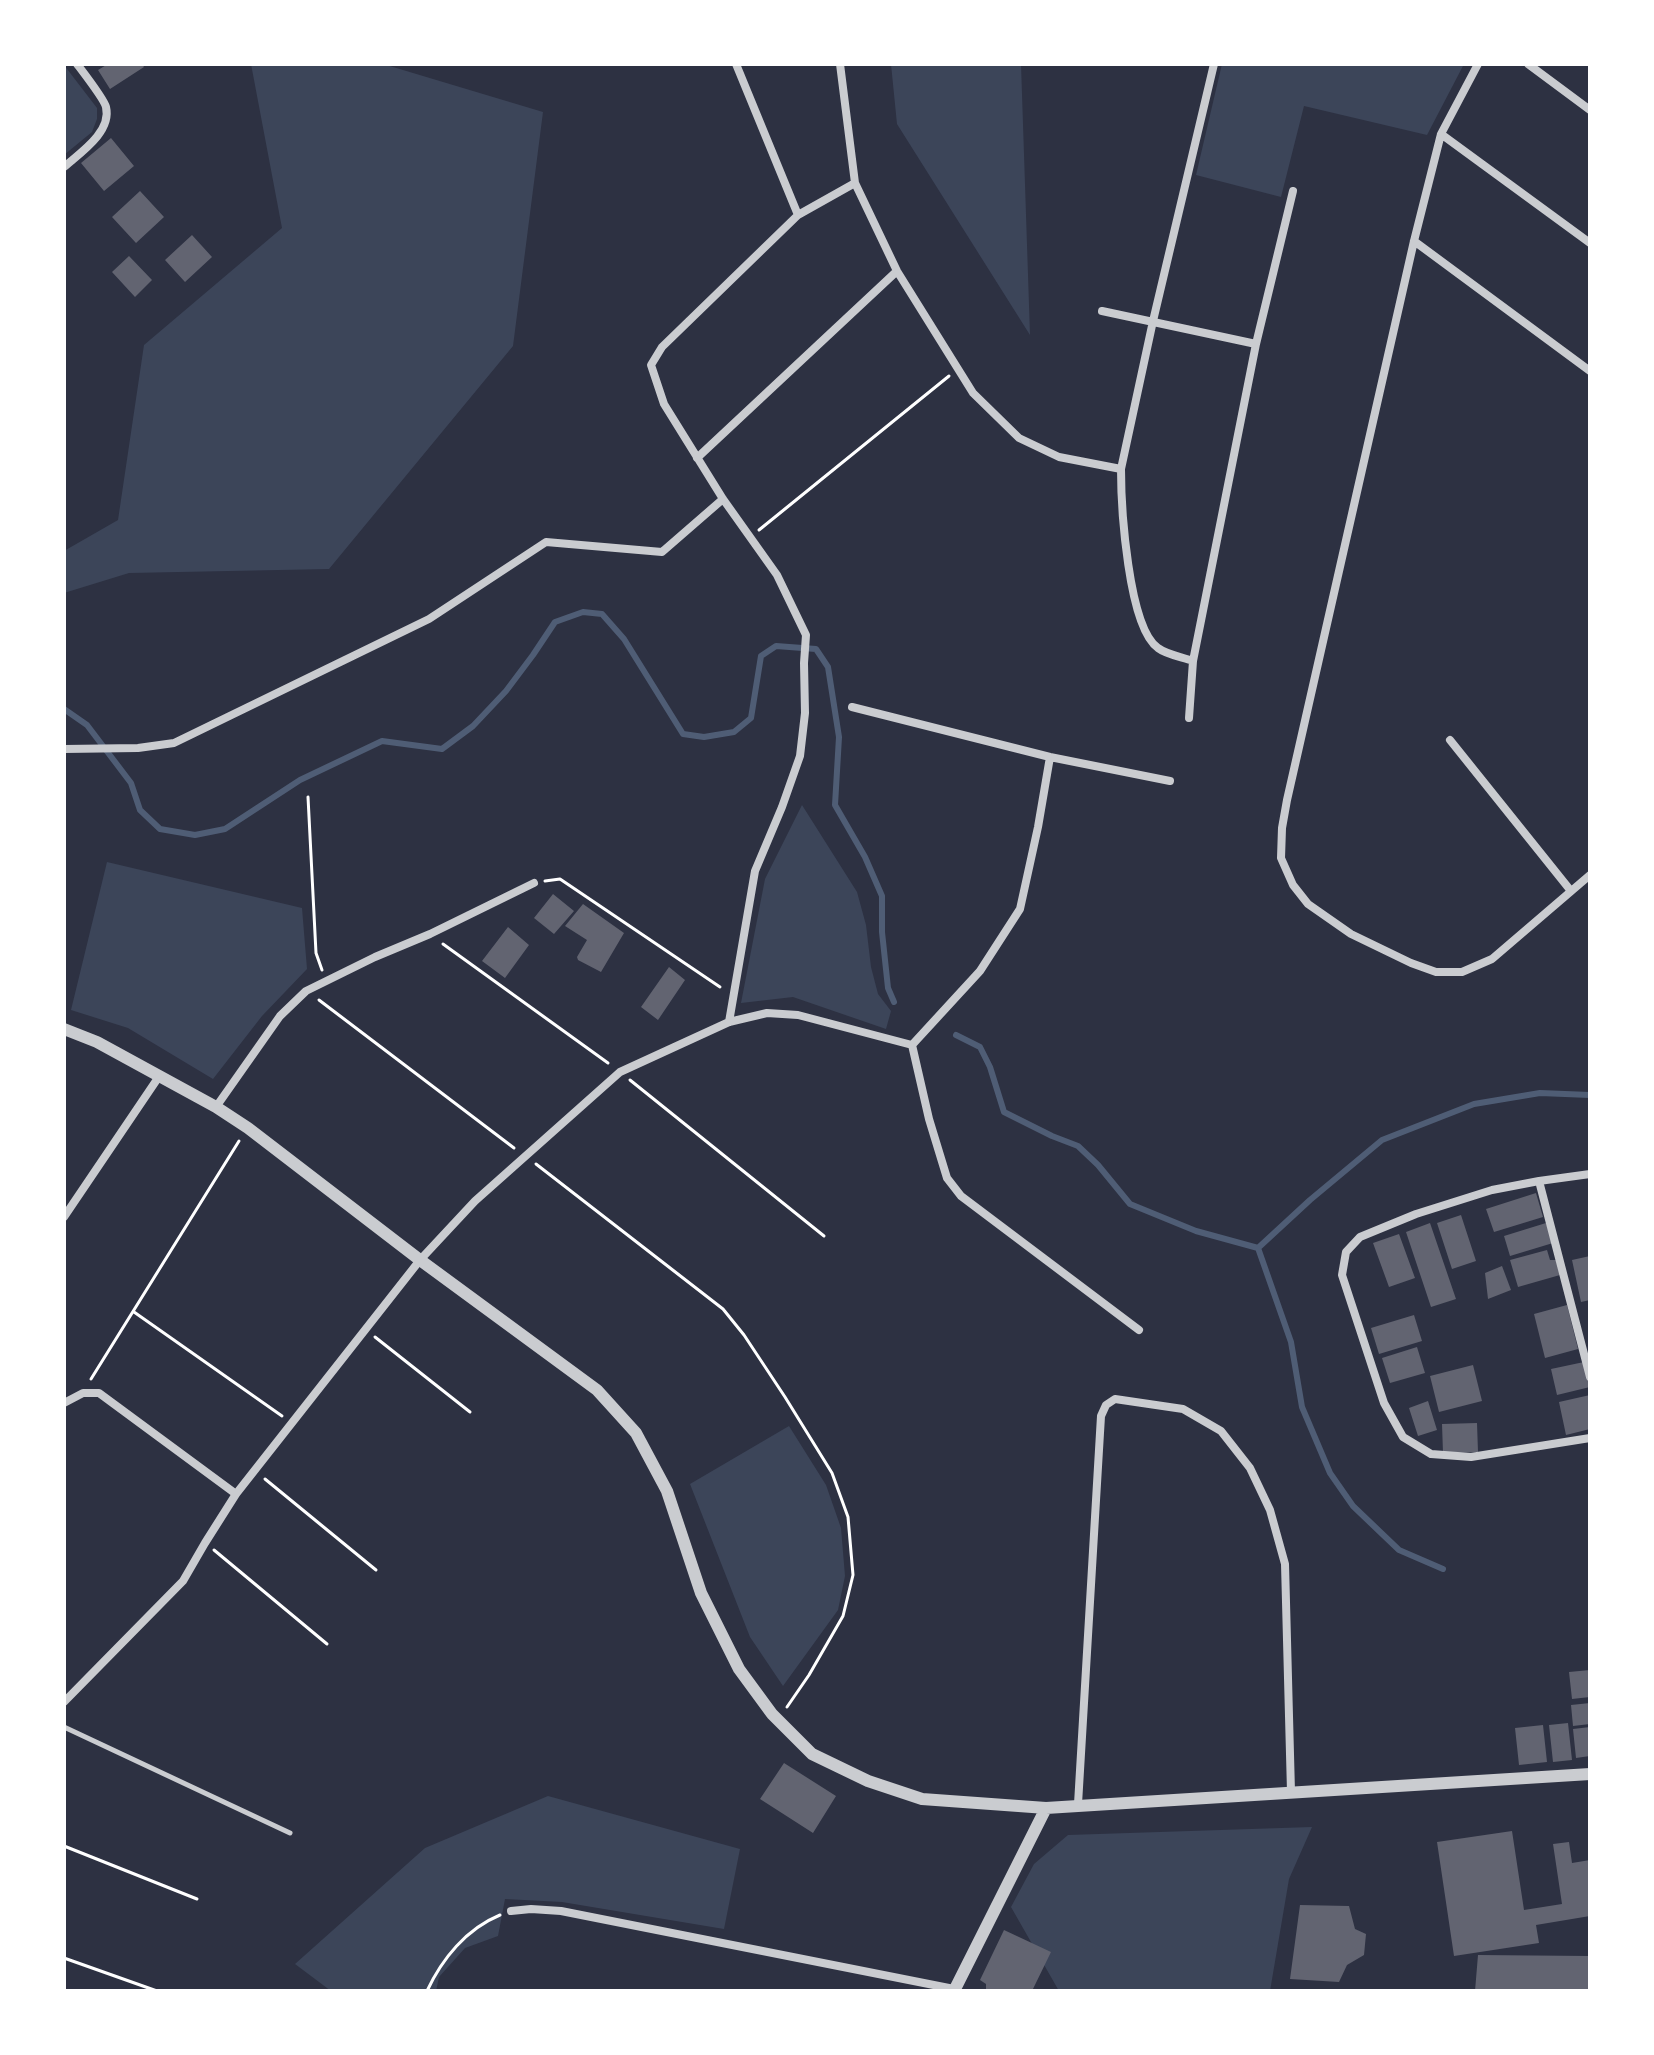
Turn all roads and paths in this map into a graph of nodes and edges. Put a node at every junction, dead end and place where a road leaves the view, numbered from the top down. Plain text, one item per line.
1 (77, 64) edge
2 (736, 64) edge
3 (840, 64) edge
4 (1214, 64) edge
5 (1478, 64) edge
6 (1528, 64) edge
7 (1590, 110) edge
8 (1441, 134) junction
9 (64, 167) edge
10 (855, 183) junction
11 (1293, 191) dead end
12 (798, 215) junction
13 (1414, 241) junction
14 (1590, 243) edge
15 (897, 271) junction
16 (1102, 311) dead end
17 (1153, 321) junction
18 (1256, 344) junction
19 (958, 369) junction
20 (1590, 371) edge
21 (697, 458) junction
22 (1121, 469) junction
23 (723, 499) junction
24 (750, 538) junction
25 (1193, 661) junction
26 (852, 707) dead end
27 (1189, 718) dead end
28 (1450, 740) dead end
29 (64, 749) edge
30 (1050, 757) junction
31 (1170, 781) dead end
32 (308, 797) dead end
33 (1590, 875) edge
34 (534, 883) joint
35 (1571, 891) junction
36 (326, 981) junction
37 (306, 991) junction
38 (733, 996) junction
39 (729, 1022) junction
40 (64, 1029) edge
41 (912, 1045) junction
42 (160, 1075) junction
43 (216, 1107) junction
44 (248, 1128) junction
45 (524, 1155) junction
46 (1590, 1174) edge
47 (1539, 1181) junction
48 (64, 1217) edge
49 (420, 1260) junction
50 (133, 1312) junction
51 (366, 1329) junction
52 (1139, 1330) dead end
53 (1590, 1377) edge
54 (83, 1393) junction
55 (64, 1403) edge
56 (470, 1412) dead end
57 (292, 1423) junction
58 (1590, 1438) edge
59 (256, 1471) junction
60 (236, 1494) junction
61 (205, 1543) junction
62 (376, 1570) dead end
63 (327, 1644) dead end
64 (64, 1702) edge
65 (778, 1720) junction
66 (64, 1727) edge
67 (1590, 1774) edge
68 (1291, 1792) junction
69 (1078, 1804) junction
70 (1046, 1808) junction
71 (290, 1833) dead end
72 (64, 1846) edge
73 (197, 1899) dead end
74 (511, 1911) joint
75 (64, 1958) edge
76 (954, 1990) edge
77 (157, 1991) edge
78 (427, 1991) edge

1 - 9 street
2 - 12 street
3 - 10 street
4 - 17 street
5 - 8 street
6 - 7 street
8 - 13 street
8 - 14 street
10 - 12 street
10 - 15 street
11 - 18 street
12 - 21 street
13 - 20 street
13 - 35 street
15 - 19 street
15 - 21 street
16 - 17 street
17 - 18 street
17 - 22 street
18 - 25 street
19 - 22 street
19 - 24 path
21 - 23 street
22 - 25 street
23 - 24 street
23 - 29 street
24 - 38 street
25 - 27 street
26 - 30 street
28 - 35 street
30 - 31 street
30 - 41 street
32 - 36 path
33 - 35 street
34 - 36 street
34 - 38 path
36 - 37 street
37 - 43 street
37 - 45 path
38 - 39 street
39 - 41 street
39 - 45 street
40 - 42 street
41 - 52 street
42 - 43 street
42 - 48 street
43 - 44 street
44 - 49 street
44 - 50 path
45 - 49 street
45 - 65 path
46 - 47 street
47 - 53 street
47 - 58 street
49 - 51 street
49 - 65 street
50 - 54 path
50 - 57 path
51 - 56 path
51 - 57 street
54 - 55 street
54 - 60 street
57 - 59 street
59 - 60 street
59 - 62 path
60 - 61 street
61 - 63 path
61 - 64 street
65 - 70 street
66 - 71 lane
67 - 68 street
68 - 69 street
68 - 69 street
69 - 70 street
70 - 76 street
72 - 73 path
74 - 76 street
74 - 78 path
75 - 77 path

